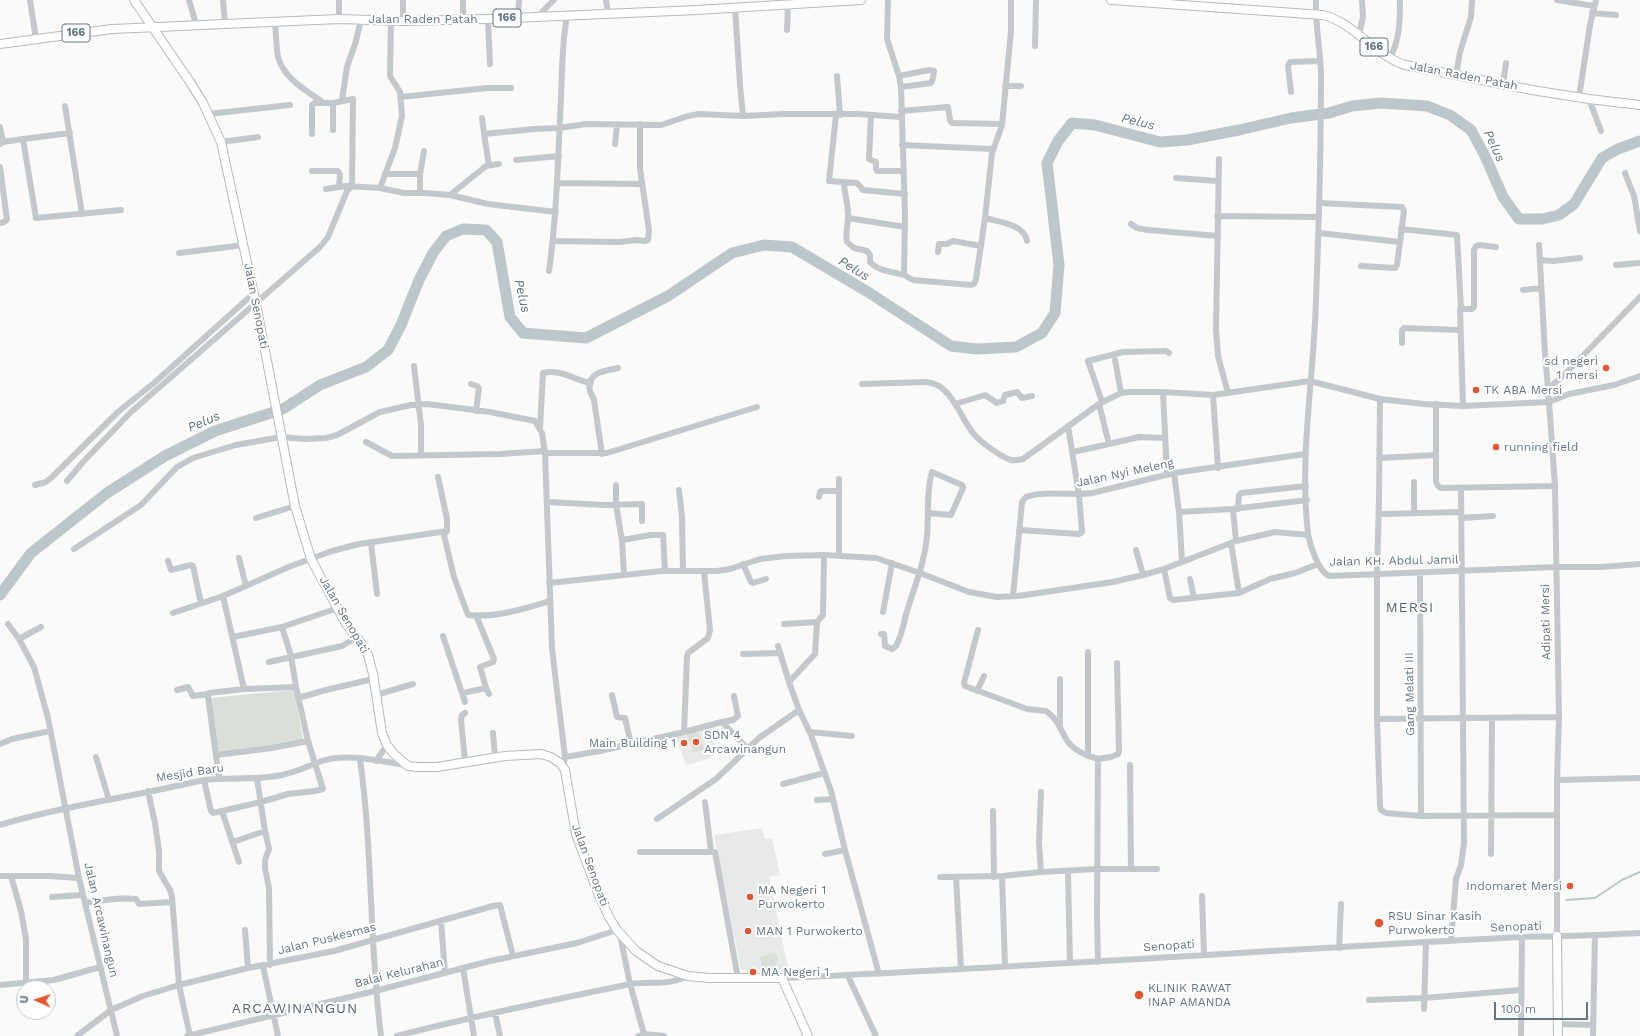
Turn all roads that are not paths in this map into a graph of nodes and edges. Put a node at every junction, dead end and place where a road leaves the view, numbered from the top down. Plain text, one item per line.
1 (30, 0) edge
2 (134, 0) edge
3 (189, 0) edge
4 (223, 0) edge
5 (338, 0) edge
6 (404, 0) edge
7 (463, 0) edge
8 (519, 0) edge
9 (554, 0) edge
10 (606, 0) edge
11 (861, 0) edge
12 (888, 0) edge
13 (1011, 0) edge
14 (1036, 0) edge
15 (1112, 0) edge
16 (1316, 0) edge
17 (1362, 0) edge
18 (1400, 0) edge
19 (1472, 0) edge
20 (1558, 0) edge
21 (1138, 1) edge
22 (1595, 3) edge
23 (788, 5) junction
24 (735, 8) junction
25 (518, 13) junction
26 (1592, 13) junction
27 (608, 14) junction
28 (1316, 14) junction
29 (1616, 15) dead end
30 (404, 16) junction
31 (538, 16) junction
32 (567, 16) junction
33 (463, 18) junction
34 (339, 19) junction
35 (361, 19) junction
36 (488, 19) junction
37 (391, 20) junction
38 (275, 22) junction
39 (196, 24) junction
40 (225, 24) junction
41 (153, 27) junction
42 (787, 30) dead end
43 (1359, 35) junction
44 (36, 39) junction
45 (0, 44) edge
46 (1035, 46) dead end
47 (1389, 59) junction
48 (1320, 61) junction
49 (1506, 63) dead end
50 (490, 64) dead end
51 (1456, 75) junction
52 (837, 76) dead end
53 (899, 76) junction
54 (1503, 84) junction
55 (1005, 86) junction
56 (1021, 86) dead end
57 (901, 87) junction
58 (511, 88) dead end
59 (1291, 92) dead end
60 (402, 97) junction
61 (1579, 97) junction
62 (1589, 99) junction
63 (342, 100) junction
64 (324, 103) junction
65 (333, 103) junction
66 (290, 105) dead end
67 (1640, 105) edge
68 (66, 106) dead end
69 (208, 114) junction
70 (901, 114) junction
71 (838, 115) junction
72 (871, 115) junction
73 (743, 116) junction
74 (482, 118) dead end
75 (640, 124) junction
76 (1002, 124) junction
77 (617, 125) junction
78 (0, 127) edge
79 (559, 128) junction
80 (333, 130) dead end
81 (1601, 131) dead end
82 (70, 133) junction
83 (312, 134) dead end
84 (484, 134) junction
85 (258, 137) dead end
86 (23, 139) junction
87 (221, 142) junction
88 (2, 143) edge
89 (615, 144) dead end
90 (902, 145) junction
91 (993, 149) junction
92 (424, 152) dead end
93 (559, 156) junction
94 (1219, 159) dead end
95 (516, 160) dead end
96 (499, 164) dead end
97 (489, 165) junction
98 (0, 167) edge
99 (312, 171) dead end
100 (904, 171) junction
101 (1625, 173) dead end
102 (385, 174) junction
103 (420, 174) junction
104 (1176, 178) dead end
105 (1218, 181) junction
106 (844, 182) junction
107 (558, 183) junction
108 (641, 184) junction
109 (345, 186) junction
110 (380, 188) junction
111 (326, 189) dead end
112 (420, 193) junction
113 (905, 194) junction
114 (450, 195) junction
115 (1319, 203) junction
116 (121, 210) dead end
117 (556, 212) junction
118 (82, 214) junction
119 (1217, 216) junction
120 (1319, 217) junction
121 (848, 218) junction
122 (985, 218) junction
123 (0, 223) edge
124 (1131, 224) dead end
125 (905, 227) junction
126 (1401, 229) junction
127 (1640, 231) edge
128 (1318, 233) junction
129 (1218, 236) junction
130 (553, 241) junction
131 (1027, 241) dead end
132 (1400, 242) junction
133 (244, 245) junction
134 (1538, 245) dead end
135 (981, 246) junction
136 (1496, 247) dead end
137 (938, 252) dead end
138 (179, 253) dead end
139 (1580, 258) dead end
140 (1540, 260) junction
141 (1640, 263) edge
142 (1616, 265) dead end
143 (1361, 266) dead end
144 (550, 271) dead end
145 (904, 275) junction
146 (1541, 288) junction
147 (1523, 290) dead end
148 (1640, 297) edge
149 (255, 299) junction
150 (1461, 308) junction
151 (1460, 330) junction
152 (1402, 343) dead end
153 (1169, 353) dead end
154 (1115, 360) dead end
155 (414, 366) dead end
156 (618, 368) dead end
157 (1640, 378) edge
158 (591, 383) junction
159 (471, 384) dead end
160 (862, 384) dead end
161 (1309, 385) junction
162 (1548, 390) junction
163 (1121, 393) junction
164 (1228, 393) junction
165 (1163, 395) junction
166 (1032, 396) dead end
167 (1213, 399) junction
168 (1380, 400) junction
169 (955, 404) junction
170 (1549, 404) junction
171 (419, 405) junction
172 (1100, 406) junction
173 (1463, 406) junction
174 (757, 407) dead end
175 (1436, 408) junction
176 (476, 411) junction
177 (540, 428) junction
178 (1069, 431) junction
179 (1165, 438) junction
180 (366, 442) dead end
181 (282, 443) junction
182 (1109, 444) junction
183 (1073, 452) junction
184 (545, 454) junction
185 (602, 454) junction
186 (1305, 454) junction
187 (421, 455) junction
188 (1436, 455) junction
189 (1379, 458) junction
190 (1218, 468) junction
191 (1170, 474) junction
192 (438, 477) dead end
193 (839, 479) dead end
194 (68, 481) dead end
195 (1414, 482) dead end
196 (35, 485) dead end
197 (616, 486) dead end
198 (1306, 486) junction
199 (1555, 486) junction
200 (1461, 488) junction
201 (679, 490) dead end
202 (839, 491) junction
203 (1079, 495) junction
204 (819, 497) dead end
205 (547, 500) junction
206 (1307, 500) junction
207 (616, 505) junction
208 (295, 506) junction
209 (1236, 509) junction
210 (1179, 512) junction
211 (928, 513) junction
212 (1414, 513) junction
213 (1383, 514) dead end
214 (1461, 515) junction
215 (1493, 516) dead end
216 (256, 518) dead end
217 (642, 520) dead end
218 (1020, 530) junction
219 (447, 531) junction
220 (1308, 535) junction
221 (622, 540) junction
222 (371, 542) junction
223 (1233, 542) junction
224 (74, 548) dead end
225 (1136, 550) dead end
226 (824, 555) junction
227 (839, 555) junction
228 (239, 558) dead end
229 (311, 559) junction
230 (168, 561) dead end
231 (1182, 561) junction
232 (744, 564) junction
233 (892, 564) junction
234 (1318, 564) junction
235 (1640, 564) edge
236 (1556, 567) junction
237 (1164, 569) junction
238 (665, 571) junction
239 (683, 571) junction
240 (1461, 571) junction
241 (704, 572) junction
242 (920, 573) junction
243 (1377, 573) junction
244 (1420, 573) junction
245 (624, 575) junction
246 (1143, 575) junction
247 (766, 579) dead end
248 (1190, 579) dead end
249 (549, 583) junction
250 (246, 586) junction
251 (1239, 593) junction
252 (377, 594) dead end
253 (223, 596) junction
254 (1013, 596) junction
255 (1194, 598) junction
256 (550, 601) junction
257 (201, 603) junction
258 (338, 608) junction
259 (883, 612) dead end
260 (173, 613) dead end
261 (476, 615) junction
262 (817, 622) junction
263 (8, 624) dead end
264 (784, 624) dead end
265 (41, 627) dead end
266 (282, 627) junction
267 (978, 630) dead end
268 (881, 634) dead end
269 (443, 636) dead end
270 (233, 637) junction
271 (356, 637) junction
272 (19, 639) junction
273 (778, 646) dead end
274 (1088, 652) dead end
275 (779, 653) junction
276 (743, 654) dead end
277 (291, 656) junction
278 (269, 662) dead end
279 (1117, 663) dead end
280 (984, 676) dead end
281 (374, 679) junction
282 (1060, 680) dead end
283 (788, 682) junction
284 (412, 684) dead end
285 (296, 687) junction
286 (486, 688) junction
287 (177, 690) dead end
288 (244, 690) junction
289 (977, 691) junction
290 (463, 693) junction
291 (208, 694) junction
292 (489, 694) dead end
293 (376, 695) junction
294 (612, 695) dead end
295 (734, 696) dead end
296 (298, 698) junction
297 (465, 702) dead end
298 (799, 710) junction
299 (465, 713) dead end
300 (1559, 717) junction
301 (1463, 718) junction
302 (1492, 718) junction
303 (1377, 719) junction
304 (1421, 719) junction
305 (722, 722) junction
306 (1060, 726) junction
307 (50, 731) junction
308 (684, 732) junction
309 (810, 732) junction
310 (493, 733) dead end
311 (852, 736) dead end
312 (308, 741) junction
313 (0, 744) edge
314 (631, 744) junction
315 (387, 745) junction
316 (748, 749) junction
317 (216, 754) junction
318 (1088, 756) junction
319 (96, 757) dead end
320 (495, 757) junction
321 (360, 759) junction
322 (1098, 759) junction
323 (376, 761) junction
324 (564, 761) junction
325 (466, 762) junction
326 (315, 765) junction
327 (1130, 765) dead end
328 (408, 766) junction
329 (824, 773) junction
330 (220, 778) junction
331 (1640, 778) edge
332 (257, 779) junction
333 (204, 780) junction
334 (1557, 780) junction
335 (783, 784) dead end
336 (148, 791) junction
337 (1041, 792) dead end
338 (833, 799) junction
339 (109, 800) junction
340 (818, 800) dead end
341 (261, 802) junction
342 (705, 802) dead end
343 (65, 808) junction
344 (222, 811) junction
345 (993, 811) dead end
346 (1557, 815) junction
347 (1421, 816) junction
348 (1464, 816) junction
349 (1492, 816) junction
350 (657, 818) dead end
351 (0, 825) edge
352 (265, 831) junction
353 (233, 842) junction
354 (845, 850) junction
355 (711, 851) junction
356 (640, 852) dead end
357 (825, 854) dead end
358 (1491, 854) dead end
359 (239, 862) dead end
360 (1098, 869) junction
361 (1131, 869) junction
362 (1157, 869) dead end
363 (1041, 872) junction
364 (1068, 872) junction
365 (0, 876) edge
366 (11, 876) junction
367 (994, 876) junction
368 (1002, 876) junction
369 (940, 877) dead end
370 (956, 877) junction
371 (79, 878) junction
372 (83, 895) junction
373 (1202, 896) dead end
374 (52, 897) dead end
375 (172, 902) junction
376 (85, 903) junction
377 (1341, 904) dead end
378 (441, 921) junction
379 (245, 930) dead end
380 (619, 933) junction
381 (1640, 933) edge
382 (1595, 935) junction
383 (1522, 936) junction
384 (1557, 936) junction
385 (372, 940) junction
386 (1451, 941) junction
387 (1426, 943) junction
388 (1339, 948) junction
389 (1204, 954) junction
390 (513, 956) junction
391 (1098, 962) junction
392 (1070, 963) junction
393 (270, 965) junction
394 (263, 966) junction
395 (1005, 966) junction
396 (100, 967) junction
397 (248, 968) junction
398 (463, 968) junction
399 (961, 969) junction
400 (445, 973) junction
401 (879, 974) junction
402 (688, 976) junction
403 (848, 976) junction
404 (738, 978) junction
405 (782, 978) junction
406 (26, 980) edge
407 (54, 980) edge
408 (16, 984) edge
409 (630, 984) junction
410 (0, 985) edge
411 (179, 985) junction
412 (1521, 990) junction
413 (375, 991) junction
414 (1424, 998) junction
415 (1370, 1000) dead end
416 (1424, 1009) dead end
417 (111, 1010) junction
418 (495, 1013) junction
419 (274, 1014) junction
420 (472, 1017) junction
421 (1559, 1024) junction
422 (1593, 1025) junction
423 (641, 1035) edge
424 (77, 1036) edge
425 (117, 1036) edge
426 (189, 1036) edge
427 (278, 1036) edge
428 (381, 1036) edge
429 (396, 1036) edge
430 (474, 1036) edge
431 (500, 1036) edge
432 (664, 1036) edge
433 (808, 1036) edge
434 (876, 1036) edge
435 (1521, 1036) edge
436 (1558, 1036) edge
437 (1593, 1036) edge

1 - 44 street
2 - 41 main road, Jalan Senopati
3 - 39 street
4 - 40 street
5 - 34 street
6 - 30 street
7 - 33 street
8 - 25 street
9 - 31 street
10 - 27 street
11 - 23 main road, Jalan Raden Patah / 166
12 - 53 street
13 - 55 street
14 - 46 street
15 - 21 main road, Jalan Raden Patah / 166
16 - 28 street, Jalan KH. Abdul Jamil
17 - 43 street
18 - 47 street
19 - 51 street
20 - 22 street
21 - 28 main road, Jalan Raden Patah / 166
22 - 26 street
23 - 24 main road, Jalan Raden Patah / 166
23 - 42 street
24 - 27 main road, Jalan Raden Patah / 166
24 - 73 street
25 - 31 main road, Jalan Raden Patah / 166
25 - 36 main road, Jalan Raden Patah / 166
26 - 29 street
26 - 61 street
27 - 32 main road, Jalan Raden Patah / 166
28 - 43 main road, Jalan Raden Patah / 166
28 - 48 street, Jalan KH. Abdul Jamil
30 - 33 main road, Jalan Raden Patah / 166
30 - 37 main road, Jalan Raden Patah / 166
31 - 32 main road, Jalan Raden Patah / 166
32 - 79 street
33 - 36 main road, Jalan Raden Patah / 166
34 - 35 main road, Jalan Raden Patah / 166
34 - 38 main road, Jalan Raden Patah / 166
35 - 37 main road, Jalan Raden Patah / 166
35 - 63 street
36 - 50 street
37 - 60 street
38 - 40 main road, Jalan Raden Patah / 166
38 - 64 street
39 - 40 main road, Jalan Raden Patah / 166
39 - 41 main road, Jalan Raden Patah / 166
41 - 44 main road, 166
41 - 69 main road, Jalan Senopati
43 - 47 main road, Jalan Raden Patah / 166
44 - 45 main road, 166
47 - 51 main road, Jalan Raden Patah / 166
48 - 59 street
48 - 115 street, Jalan KH. Abdul Jamil
49 - 54 street
51 - 54 main road, Jalan Raden Patah / 166
52 - 71 street
53 - 57 street
53 - 57 street
54 - 61 main road, Jalan Raden Patah / 166
55 - 56 street
55 - 76 street
57 - 70 street
58 - 60 street
60 - 102 street
61 - 62 main road, Jalan Raden Patah / 166
62 - 67 main road, Jalan Raden Patah / 166
62 - 81 street
63 - 65 street
63 - 109 street
64 - 65 street
64 - 83 street
65 - 80 street
66 - 69 street
68 - 82 street
69 - 87 main road, Jalan Senopati
70 - 72 street
70 - 76 street
70 - 90 street
71 - 72 street
71 - 73 street
71 - 106 street
72 - 100 street
73 - 75 street
74 - 84 street
75 - 77 street
75 - 108 street
76 - 91 street
77 - 79 street
77 - 89 street
78 - 88 street
79 - 84 street
79 - 93 street
82 - 86 street
82 - 118 street
84 - 97 street
85 - 87 street
86 - 88 street
86 - 118 street
87 - 133 main road, Jalan Senopati
90 - 91 street
90 - 100 street
91 - 122 street
92 - 103 street
93 - 95 street
93 - 107 street
94 - 105 street
96 - 97 street
97 - 114 street
98 - 123 street
99 - 109 street
100 - 113 street
101 - 127 street
102 - 103 street
102 - 110 street
103 - 112 street
104 - 105 street
105 - 119 street
106 - 113 street
106 - 121 street
107 - 108 street
107 - 117 street
108 - 130 street
109 - 110 street
109 - 111 street
109 - 149 street
110 - 112 street
112 - 114 street
113 - 125 street
114 - 117 street
115 - 120 street, Jalan KH. Abdul Jamil
115 - 126 street
116 - 118 street
117 - 130 street
119 - 120 street
119 - 129 street
120 - 128 street, Jalan KH. Abdul Jamil
121 - 125 street
121 - 145 street
122 - 131 street
122 - 135 street
124 - 129 street
125 - 145 street
126 - 132 street
126 - 150 street
128 - 132 street
128 - 161 street, Jalan KH. Abdul Jamil
129 - 164 street
130 - 144 street
132 - 143 street
133 - 138 street
133 - 149 main road, Jalan Senopati
134 - 140 street, Adipati Mersi
135 - 137 street
135 - 145 street
136 - 150 street
139 - 140 street
140 - 146 street, Adipati Mersi
141 - 142 street
146 - 147 street
146 - 162 street, Adipati Mersi
148 - 162 street
149 - 181 main road, Jalan Senopati
149 - 194 street
149 - 196 street
150 - 151 street
151 - 152 street
151 - 173 street
153 - 172 street
154 - 163 street
155 - 171 street
156 - 158 street
157 - 170 street
158 - 177 street
158 - 185 street
159 - 176 street
160 - 169 street
161 - 164 street
161 - 168 street
161 - 186 street, Jalan KH. Abdul Jamil
162 - 170 street, Adipati Mersi
163 - 165 street
163 - 172 street
164 - 167 street
165 - 167 street
165 - 179 street
166 - 169 street
167 - 190 street
168 - 175 street
168 - 189 street
169 - 178 street
170 - 173 street
170 - 199 street, Adipati Mersi
171 - 176 street
171 - 181 street
171 - 187 street
172 - 178 street
172 - 182 street
173 - 175 street
174 - 185 street
175 - 188 street
176 - 177 street
177 - 184 street
178 - 183 street
179 - 182 street
179 - 191 street
180 - 187 street
181 - 208 main road, Jalan Senopati
181 - 224 street
182 - 183 street
183 - 203 street
184 - 185 street
184 - 187 street
184 - 205 street
186 - 190 street, Jalan Nyi Meleng
186 - 198 street, Jalan KH. Abdul Jamil
188 - 189 street
188 - 200 street
189 - 243 street
190 - 191 street, Jalan Nyi Meleng
191 - 203 street, Jalan Nyi Meleng
191 - 210 street
192 - 219 street
193 - 202 street
195 - 212 street
197 - 207 street
198 - 206 street, Jalan KH. Abdul Jamil
198 - 209 street
199 - 200 street
199 - 236 street, Adipati Mersi
200 - 214 street
201 - 239 street
202 - 204 street
202 - 227 street
203 - 218 street, Jalan Nyi Meleng
203 - 218 street
205 - 207 street
205 - 249 street
206 - 209 street
206 - 220 street, Jalan KH. Abdul Jamil
207 - 217 street
207 - 221 street
208 - 216 street
208 - 229 main road, Jalan Senopati
209 - 210 street
209 - 223 street
210 - 231 street
211 - 211 street
211 - 242 street
212 - 213 street
212 - 214 street
214 - 215 street
214 - 240 street
218 - 254 street, Jalan Nyi Meleng
219 - 222 street
219 - 261 street
220 - 223 street
220 - 234 street, Jalan KH. Abdul Jamil
221 - 238 street
221 - 245 street
222 - 229 street
222 - 252 street
223 - 231 street
223 - 251 street
225 - 246 street
226 - 227 street
226 - 232 street
226 - 262 street
227 - 233 street
228 - 250 street
229 - 250 street
229 - 258 main road, Jalan Senopati
230 - 257 street
231 - 237 street
232 - 241 street
232 - 247 street
233 - 242 street
233 - 259 street
234 - 243 street, Jalan KH. Abdul Jamil
234 - 251 street
235 - 236 street, Jalan KH. Abdul Jamil
236 - 240 street, Jalan KH. Abdul Jamil
236 - 300 street, Adipati Mersi
237 - 246 street
237 - 255 street
238 - 239 street
238 - 245 street
239 - 241 street
240 - 244 street, Jalan KH. Abdul Jamil
240 - 301 street
241 - 308 street
242 - 254 street
242 - 268 street
243 - 244 street, Jalan KH. Abdul Jamil
243 - 303 street
244 - 304 street, Gang Melati III
245 - 249 street
246 - 254 street
248 - 255 street
249 - 256 street
250 - 253 street
251 - 255 street
253 - 257 street
253 - 270 street
256 - 261 street
256 - 324 street
257 - 260 street
258 - 266 street
258 - 271 main road, Jalan Senopati
261 - 286 street
262 - 264 street
262 - 283 street
263 - 272 street, Jalan Arcawinangun
265 - 272 street
266 - 270 street
266 - 277 street
267 - 289 street
269 - 290 street
270 - 288 street
271 - 277 street
271 - 281 main road, Jalan Senopati
272 - 307 street, Jalan Arcawinangun
273 - 275 street
274 - 318 street
275 - 276 street
275 - 283 street
277 - 278 street
277 - 285 street
279 - 322 street
280 - 289 street
281 - 293 main road, Jalan Senopati
281 - 296 street
282 - 306 street
283 - 298 street
284 - 293 street
285 - 288 street
285 - 296 street
286 - 290 street
286 - 292 street
287 - 291 street
288 - 291 street
289 - 306 street
290 - 297 street
291 - 317 street
293 - 315 main road, Jalan Senopati
294 - 314 street
295 - 305 street
296 - 312 street
298 - 309 street
298 - 316 street
299 - 325 street
300 - 302 street
300 - 334 street, Adipati Mersi
301 - 302 street
301 - 304 street
301 - 348 street
302 - 349 street
303 - 304 street
303 - 347 street
304 - 347 street, Gang Melati III
305 - 308 street
305 - 316 street
306 - 318 street
307 - 313 street
307 - 343 street, Jalan Arcawinangun
308 - 314 street
309 - 311 street
309 - 329 street
310 - 320 street
312 - 317 street
312 - 326 street
314 - 324 street
315 - 323 street
315 - 328 main road, Jalan Senopati
316 - 350 street
317 - 330 street
318 - 322 street
319 - 339 street
320 - 324 main road
320 - 325 main road
321 - 323 street, Mesjid Baru
321 - 326 street, Mesjid Baru
321 - 385 street
322 - 360 street
323 - 328 street, Mesjid Baru
324 - 380 main road, Jalan Senopati
325 - 328 main road
326 - 332 street, Mesjid Baru
326 - 341 street
327 - 361 street
329 - 335 street
329 - 338 street
330 - 332 street, Mesjid Baru
330 - 333 street, Mesjid Baru
331 - 334 street
332 - 341 street
333 - 336 street, Mesjid Baru
333 - 344 street
334 - 346 street, Adipati Mersi
336 - 339 street, Mesjid Baru
336 - 375 street
337 - 363 street
338 - 340 street
338 - 354 street
339 - 343 street, Mesjid Baru
341 - 344 street
341 - 352 street
342 - 355 street
343 - 351 street, Mesjid Baru
343 - 371 street, Jalan Arcawinangun
344 - 353 street
345 - 367 street
346 - 349 street
346 - 384 street, Adipati Mersi
347 - 348 street
348 - 349 street
348 - 386 street
349 - 358 street
352 - 353 street
352 - 393 street
353 - 359 street
354 - 357 street
354 - 401 street
355 - 356 street
355 - 404 street
360 - 361 street
360 - 364 street
360 - 391 street
361 - 362 street
363 - 364 street
363 - 368 street
364 - 392 street
365 - 366 street
366 - 371 street
366 - 406 street
367 - 368 street
367 - 370 street
368 - 395 street
369 - 370 street
370 - 399 street
371 - 372 street, Jalan Arcawinangun
372 - 374 street
372 - 376 street, Jalan Arcawinangun
373 - 389 street
375 - 376 street
375 - 411 street
376 - 396 street, Jalan Arcawinangun
377 - 388 street
378 - 385 street, Jalan Puskesmas
378 - 390 street, Jalan Puskesmas
378 - 400 street
379 - 397 street
380 - 390 street, Balai Kelurahan
380 - 402 main road, Jalan Senopati
380 - 409 street
381 - 382 street, Senopati
382 - 384 street, Senopati
382 - 422 street
383 - 384 street, Senopati
383 - 386 street, Senopati
383 - 412 street
384 - 421 main road
385 - 393 street, Jalan Puskesmas
385 - 413 street
386 - 387 street, Senopati
387 - 388 street, Senopati
387 - 414 street
388 - 389 street, Senopati
389 - 391 street, Senopati
390 - 398 street, Balai Kelurahan
391 - 392 street, Senopati
392 - 395 street, Senopati
393 - 394 street, Jalan Puskesmas
394 - 397 street, Jalan Puskesmas
394 - 419 street
395 - 399 street, Senopati
396 - 407 street
396 - 417 street, Jalan Arcawinangun
397 - 411 street, Jalan Puskesmas
398 - 400 street, Balai Kelurahan
398 - 420 street
399 - 401 street, Senopati
400 - 413 street, Balai Kelurahan
401 - 403 street, Senopati
402 - 404 main road, Jalan Senopati
402 - 409 street
403 - 405 street, Senopati
403 - 434 street
404 - 405 main road, Jalan Senopati
405 - 433 main road
408 - 410 street
409 - 418 street
409 - 423 street
411 - 417 street, Jalan Puskesmas
411 - 426 street
412 - 414 street
412 - 435 street
413 - 419 street, Balai Kelurahan
413 - 428 street
414 - 415 street
414 - 416 street
417 - 424 street, Jalan Puskesmas
417 - 425 street, Jalan Arcawinangun
418 - 420 street
418 - 431 street
419 - 426 street, Balai Kelurahan
419 - 427 street
420 - 429 street
420 - 430 street
421 - 422 street
421 - 436 main road
422 - 437 street
423 - 432 street

